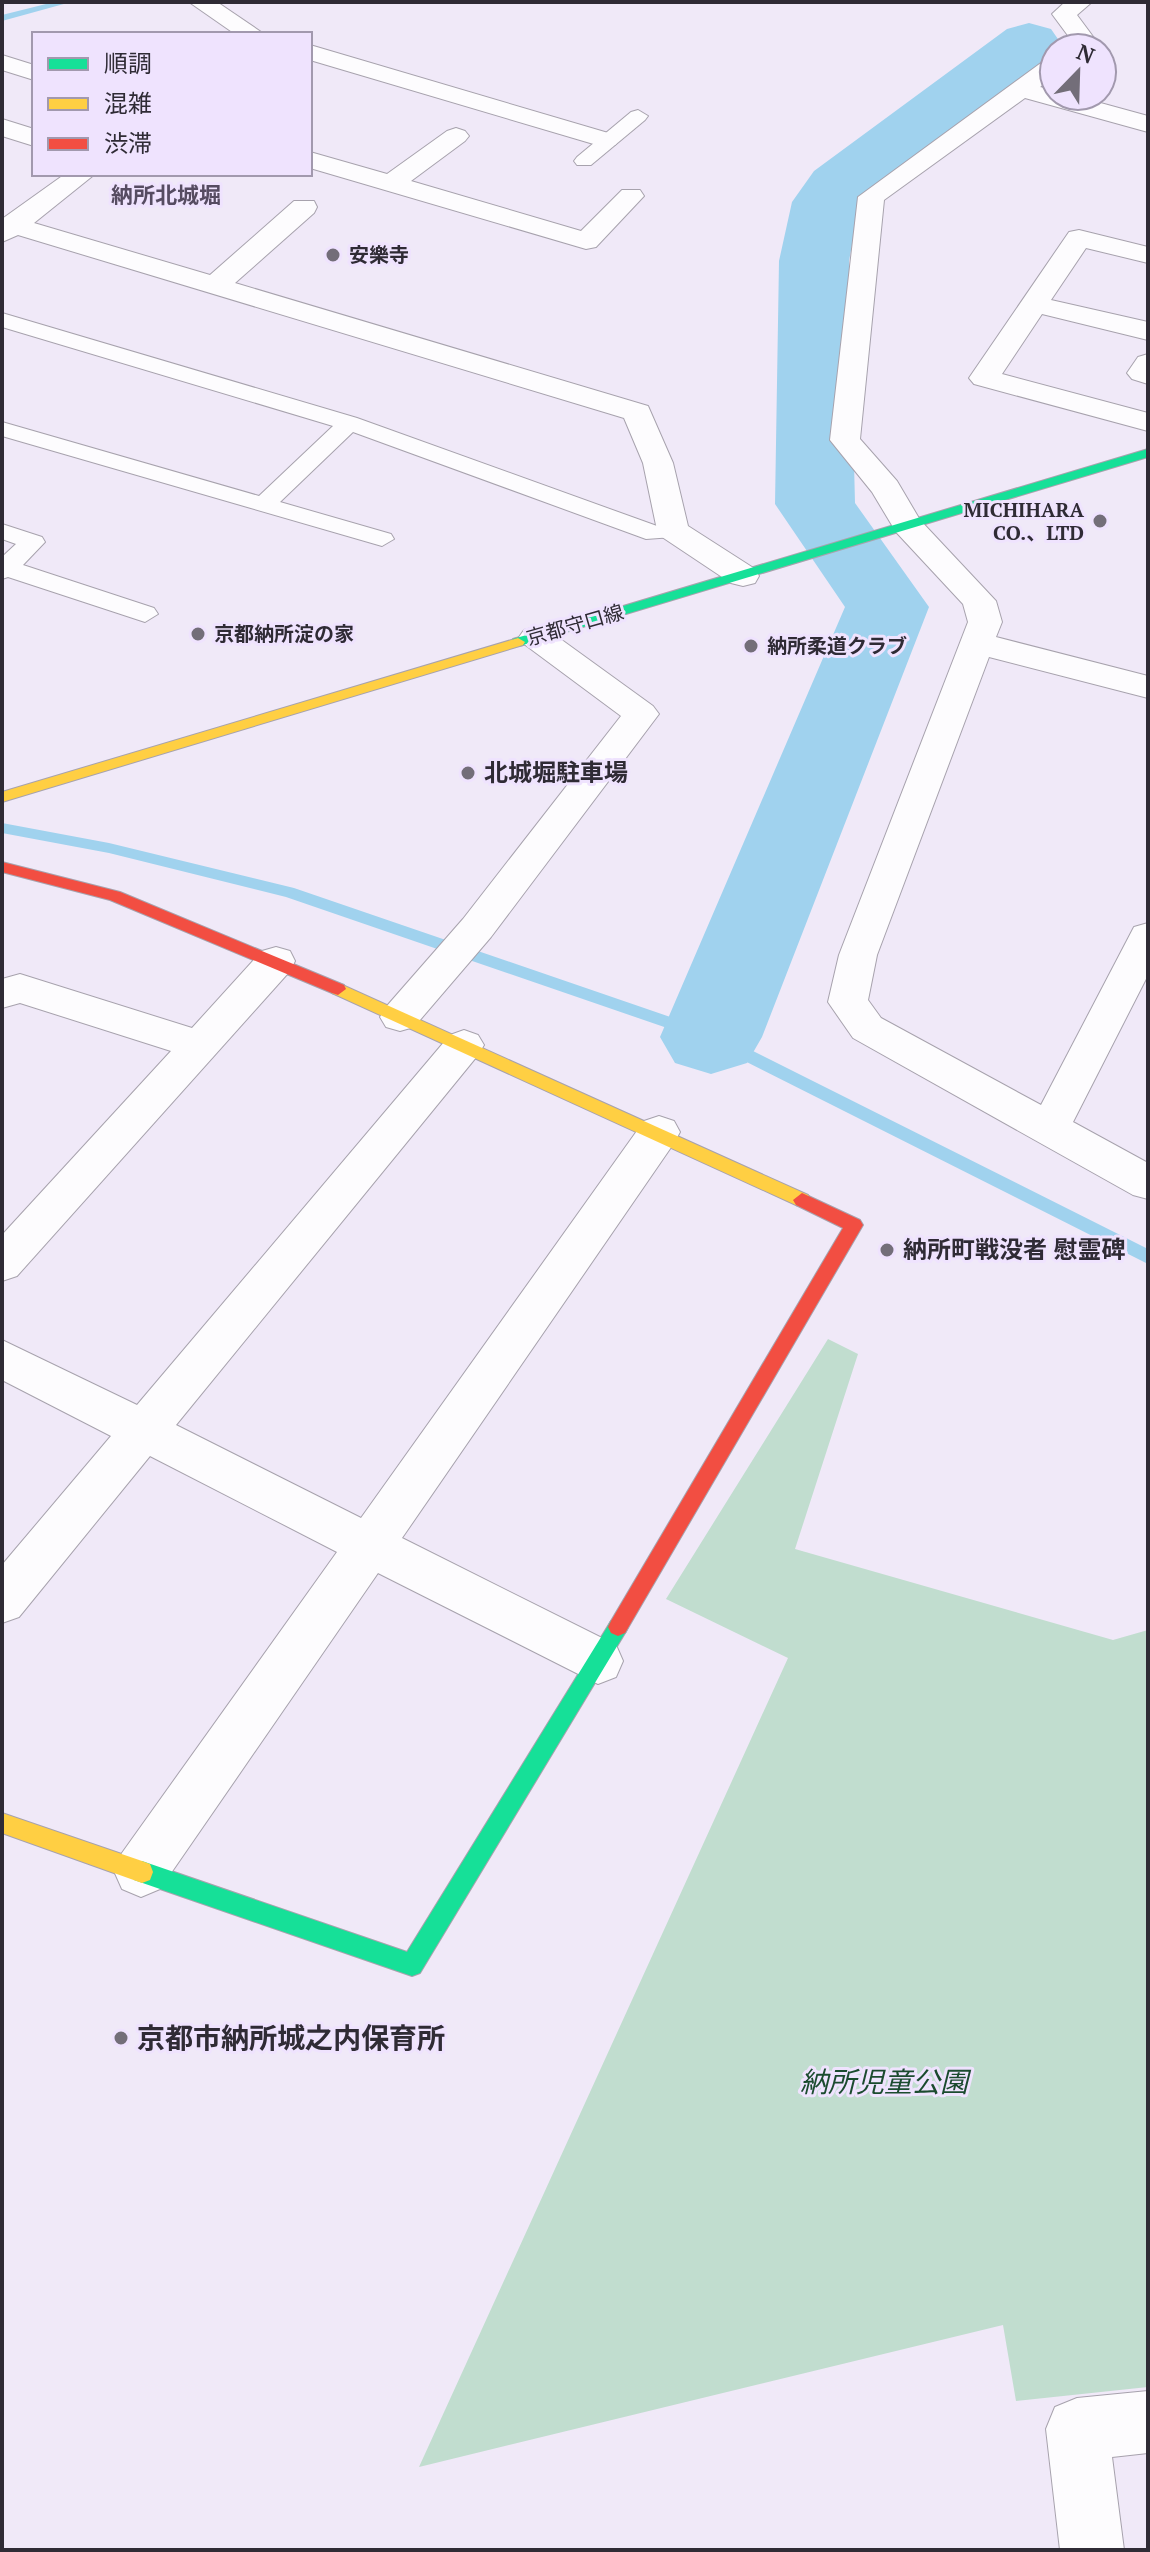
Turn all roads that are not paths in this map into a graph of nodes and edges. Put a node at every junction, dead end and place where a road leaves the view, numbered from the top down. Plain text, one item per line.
1 (201, 2) edge
2 (1080, 2) edge
3 (249, 32) edge
4 (1078, 32) edge
5 (312, 53) edge
6 (2, 62) edge
7 (32, 72) edge
8 (1038, 77) edge
9 (1021, 89) junction
10 (638, 116) dead end
11 (1148, 124) edge
12 (2, 127) edge
13 (456, 136) dead end
14 (32, 137) edge
15 (606, 140) junction
16 (312, 161) edge
17 (584, 161) dead end
18 (79, 176) edge
19 (391, 184) junction
20 (631, 196) dead end
21 (304, 207) dead end
22 (5, 227) edge
23 (1148, 255) edge
24 (216, 285) junction
25 (1034, 304) junction
26 (2, 320) edge
27 (1148, 331) edge
28 (1148, 363) edge
29 (1148, 375) edge
30 (1148, 422) edge
31 (349, 423) junction
32 (2, 429) edge
33 (1148, 453) edge
34 (264, 504) junction
35 (899, 527) junction
36 (673, 530) junction
37 (2, 531) edge
38 (382, 539) dead end
39 (4, 570) edge
40 (743, 576) junction
41 (145, 614) dead end
42 (536, 637) junction
43 (977, 643) junction
44 (1148, 687) edge
45 (2, 797) edge
46 (2, 867) edge
47 (1148, 937) edge
48 (276, 961) junction
49 (2, 994) edge
50 (408, 1007) junction
51 (200, 1045) junction
52 (464, 1045) junction
53 (1049, 1128) junction
54 (659, 1132) junction
55 (1148, 1183) edge
56 (2, 1264) edge
57 (2, 1359) edge
58 (143, 1431) junction
59 (370, 1545) junction
60 (2, 1601) edge
61 (598, 1661) junction
62 (2, 1823) edge
63 (141, 1871) junction
64 (1148, 2422) edge
65 (1092, 2550) edge

1 - 3 street
2 - 4 street
5 - 15 street
6 - 7 street
8 - 9 street
9 - 11 street
9 - 35 street
10 - 15 lane
12 - 14 street
13 - 19 street
15 - 17 lane
16 - 19 street
18 - 22 street
19 - 20 street
21 - 24 street
22 - 24 street
23 - 25 street
24 - 36 street
25 - 27 street
25 - 30 street
26 - 31 lane
28 - 29 street
31 - 34 lane
31 - 36 lane
32 - 34 lane
33 - 35 street, 京都守口線
34 - 38 lane
35 - 40 street, 京都守口線
35 - 43 street
36 - 40 street
37 - 39 lane
39 - 41 lane
40 - 42 street, 京都守口線
42 - 45 street, 京都守口線
42 - 50 street
43 - 44 street
43 - 53 street
46 - 48 street
47 - 53 street
48 - 50 street
48 - 51 street
49 - 51 street
50 - 52 street
51 - 56 street
52 - 54 street
52 - 58 street
53 - 55 street
54 - 59 street
54 - 61 street
57 - 58 street
58 - 59 street
58 - 60 street
59 - 61 street
59 - 63 street
61 - 63 street
62 - 63 street
64 - 65 street

